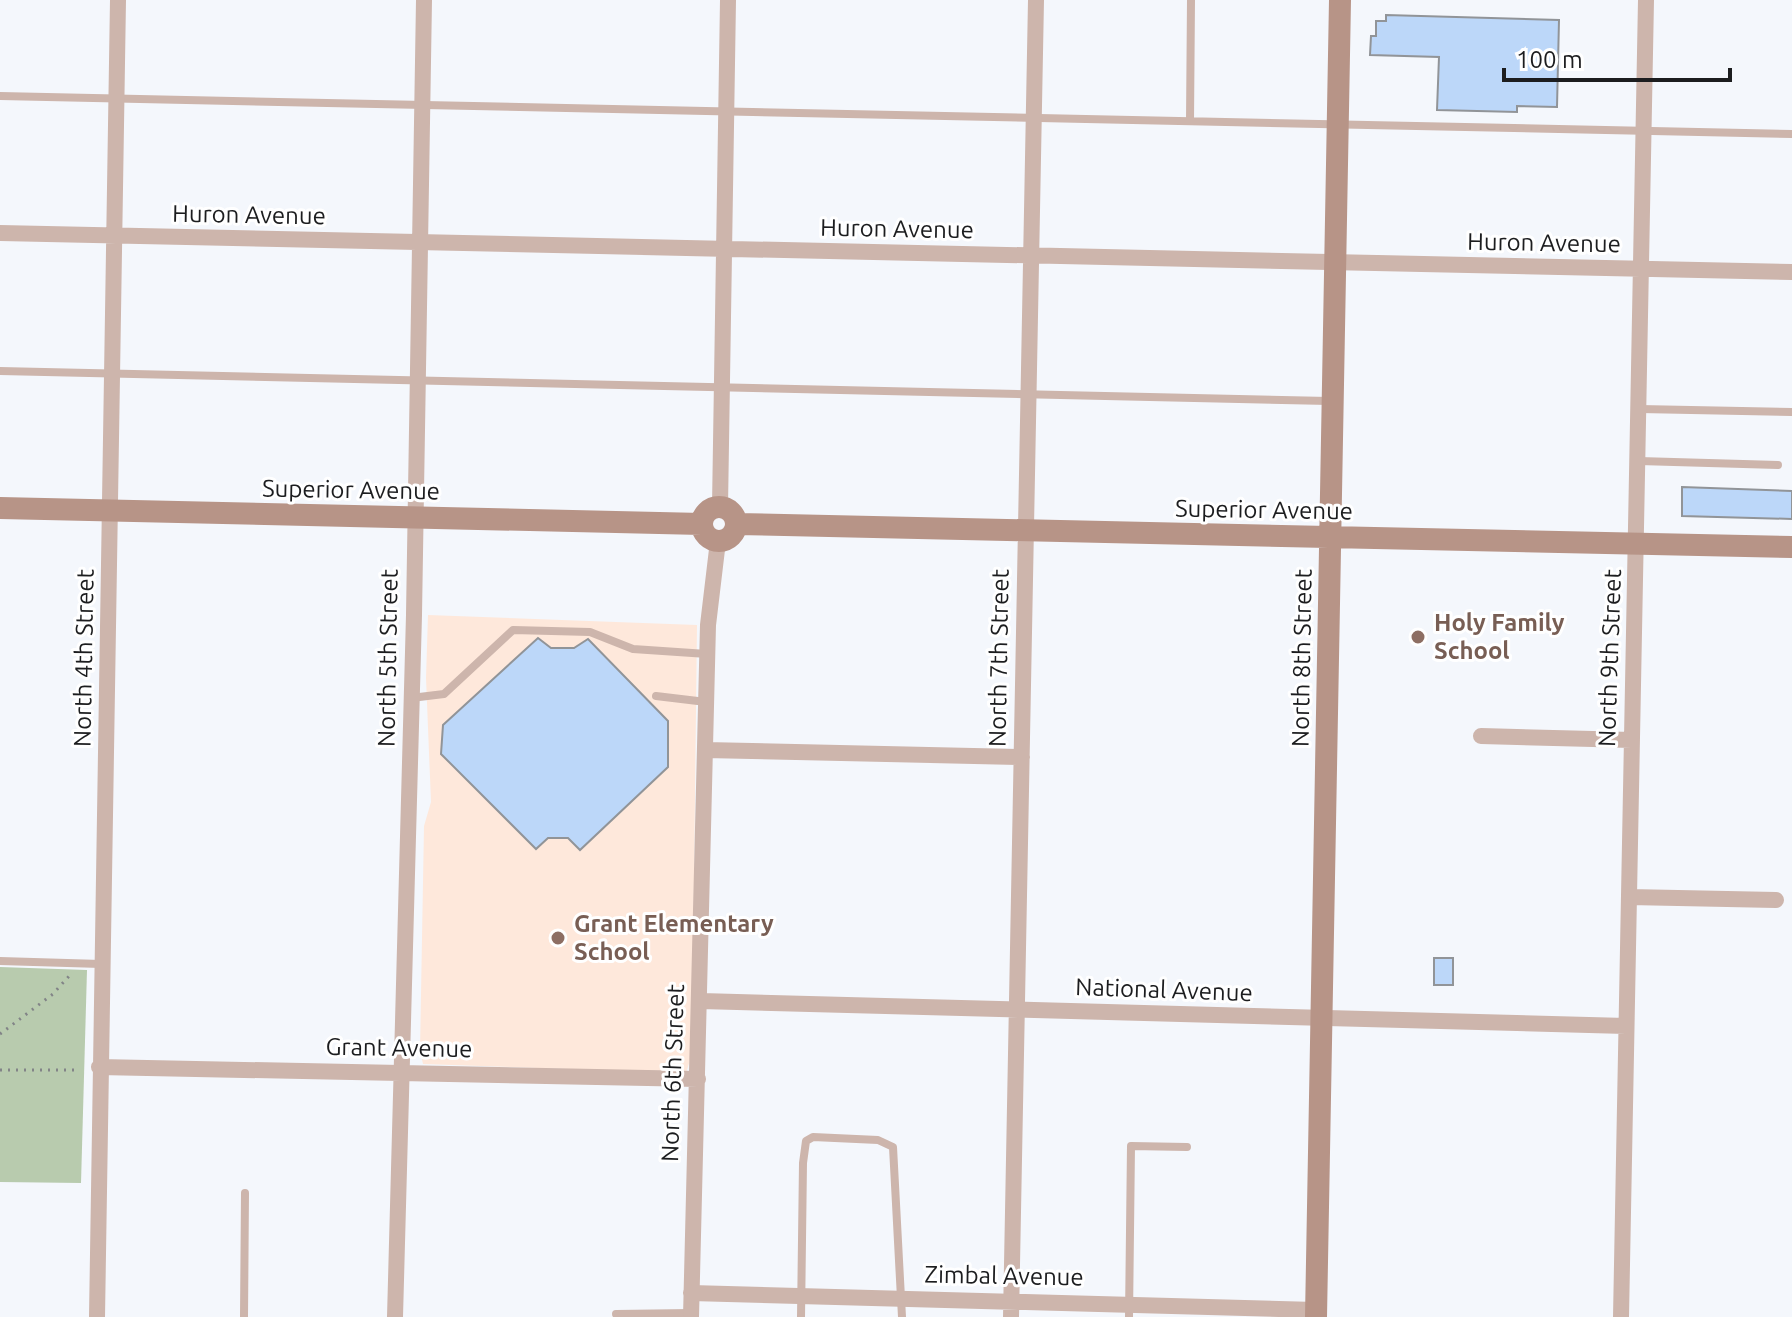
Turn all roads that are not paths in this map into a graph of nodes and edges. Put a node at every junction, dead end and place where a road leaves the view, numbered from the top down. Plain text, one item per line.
1 (118, 0) edge
2 (424, 0) edge
3 (728, 0) edge
4 (1036, 0) edge
5 (1191, 0) edge
6 (1340, 0) edge
7 (1646, 0) edge
8 (0, 96) edge
9 (115, 99) junction
10 (423, 105) junction
11 (728, 111) junction
12 (1034, 117) junction
13 (1190, 121) junction
14 (1339, 124) junction
15 (1645, 130) junction
16 (1792, 134) edge
17 (0, 233) edge
18 (113, 236) junction
19 (420, 242) junction
20 (726, 249) junction
21 (1031, 256) junction
22 (1335, 262) junction
23 (1642, 269) junction
24 (1792, 272) edge
25 (0, 371) edge
26 (113, 372) junction
27 (416, 381) junction
28 (723, 389) junction
29 (1028, 395) junction
30 (1334, 401) junction
31 (1640, 409) junction
32 (1792, 412) edge
33 (1639, 461) junction
34 (1778, 465) dead end
35 (720, 507) junction
36 (0, 508) edge
37 (110, 511) junction
38 (414, 517) junction
39 (702, 524) junction
40 (736, 524) junction
41 (1025, 530) junction
42 (1330, 537) junction
43 (718, 541) junction
44 (1638, 544) junction
45 (1792, 547) edge
46 (707, 654) junction
47 (656, 696) dead end
48 (411, 698) junction
49 (706, 702) junction
50 (1481, 736) dead end
51 (1632, 740) junction
52 (705, 750) junction
53 (1022, 757) junction
54 (1629, 897) junction
55 (1776, 900) dead end
56 (0, 961) edge
57 (101, 964) junction
58 (701, 1001) junction
59 (1018, 1008) junction
60 (1322, 1020) junction
61 (1626, 1026) junction
62 (99, 1067) junction
63 (401, 1072) junction
64 (698, 1079) junction
65 (1187, 1147) dead end
66 (245, 1193) dead end
67 (691, 1293) junction
68 (801, 1295) junction
69 (904, 1297) junction
70 (1011, 1300) junction
71 (1129, 1310) edge
72 (1158, 1311) edge
73 (1316, 1313) edge
74 (616, 1314) dead end
75 (691, 1315) edge
76 (97, 1317) edge
77 (244, 1317) edge
78 (395, 1317) edge
79 (801, 1317) edge
80 (902, 1317) edge
81 (1011, 1317) edge
82 (1621, 1317) edge

1 - 9 street, North 4th Street
2 - 10 street, North 5th Street
3 - 11 street
4 - 12 street, North 7th Street
5 - 13 lane
6 - 14 street, North 8th Street
7 - 15 street, North 9th Street
8 - 9 lane
9 - 10 lane
9 - 18 street, North 4th Street
10 - 11 lane
10 - 19 street, North 5th Street
11 - 12 lane
11 - 20 street
12 - 13 lane
12 - 21 street, North 7th Street
13 - 14 lane
14 - 15 lane
14 - 22 street, North 8th Street
15 - 16 lane
15 - 23 street, North 9th Street
17 - 18 street, Huron Avenue
18 - 19 street, Huron Avenue
18 - 26 street, North 4th Street
19 - 20 street, Huron Avenue
19 - 27 street, North 5th Street
20 - 21 street, Huron Avenue
20 - 28 street
21 - 22 street, Huron Avenue
21 - 29 street, North 7th Street
22 - 23 street, Huron Avenue
22 - 30 street, North 8th Street
23 - 24 street, Huron Avenue
23 - 31 street, North 9th Street
25 - 26 lane
26 - 27 lane
26 - 37 street, North 4th Street
27 - 28 lane
27 - 38 street, North 5th Street
28 - 29 lane
28 - 35 street
29 - 30 lane
29 - 41 street, North 7th Street
30 - 42 street, North 8th Street
31 - 32 lane
31 - 33 street, North 9th Street
33 - 34 lane
33 - 44 street, North 9th Street
35 - 39 street
35 - 40 street
36 - 37 street, Superior Avenue
37 - 38 street, Superior Avenue
37 - 57 street, North 4th Street
38 - 39 street, Superior Avenue
38 - 48 street, North 5th Street
39 - 43 street
40 - 41 street, Superior Avenue
40 - 43 street
41 - 42 street, Superior Avenue
41 - 53 street, North 7th Street
42 - 44 street, Superior Avenue
42 - 60 street, North 8th Street
43 - 46 street, North 6th Street
44 - 45 street, Superior Avenue
44 - 51 street, North 9th Street
46 - 48 lane
46 - 49 street, North 6th Street
47 - 49 lane
48 - 63 street, North 5th Street
49 - 52 street, North 6th Street
50 - 51 street
51 - 54 street, North 9th Street
52 - 53 street
52 - 58 street, North 6th Street
53 - 59 street, North 7th Street
54 - 55 street
54 - 61 street, North 9th Street
56 - 57 lane
57 - 62 street, North 4th Street
58 - 59 street, National Avenue
58 - 64 street, North 6th Street
59 - 60 street, National Avenue
59 - 70 street, North 7th Street
60 - 61 street, National Avenue
60 - 73 street, North 8th Street
61 - 82 street, North 9th Street
62 - 63 street, Grant Avenue
62 - 76 street, North 4th Street
63 - 64 street, Grant Avenue
63 - 78 street, North 5th Street
64 - 67 street, North 6th Street
65 - 71 lane
66 - 77 lane
67 - 68 street, Zimbal Avenue
67 - 75 street, North 6th Street
68 - 69 street, Zimbal Avenue
68 - 69 lane
68 - 79 lane
69 - 70 street, Zimbal Avenue
69 - 80 lane
70 - 71 street, Zimbal Avenue
70 - 81 street, North 7th Street
71 - 72 street, Zimbal Avenue
72 - 73 street, Zimbal Avenue
74 - 75 lane

